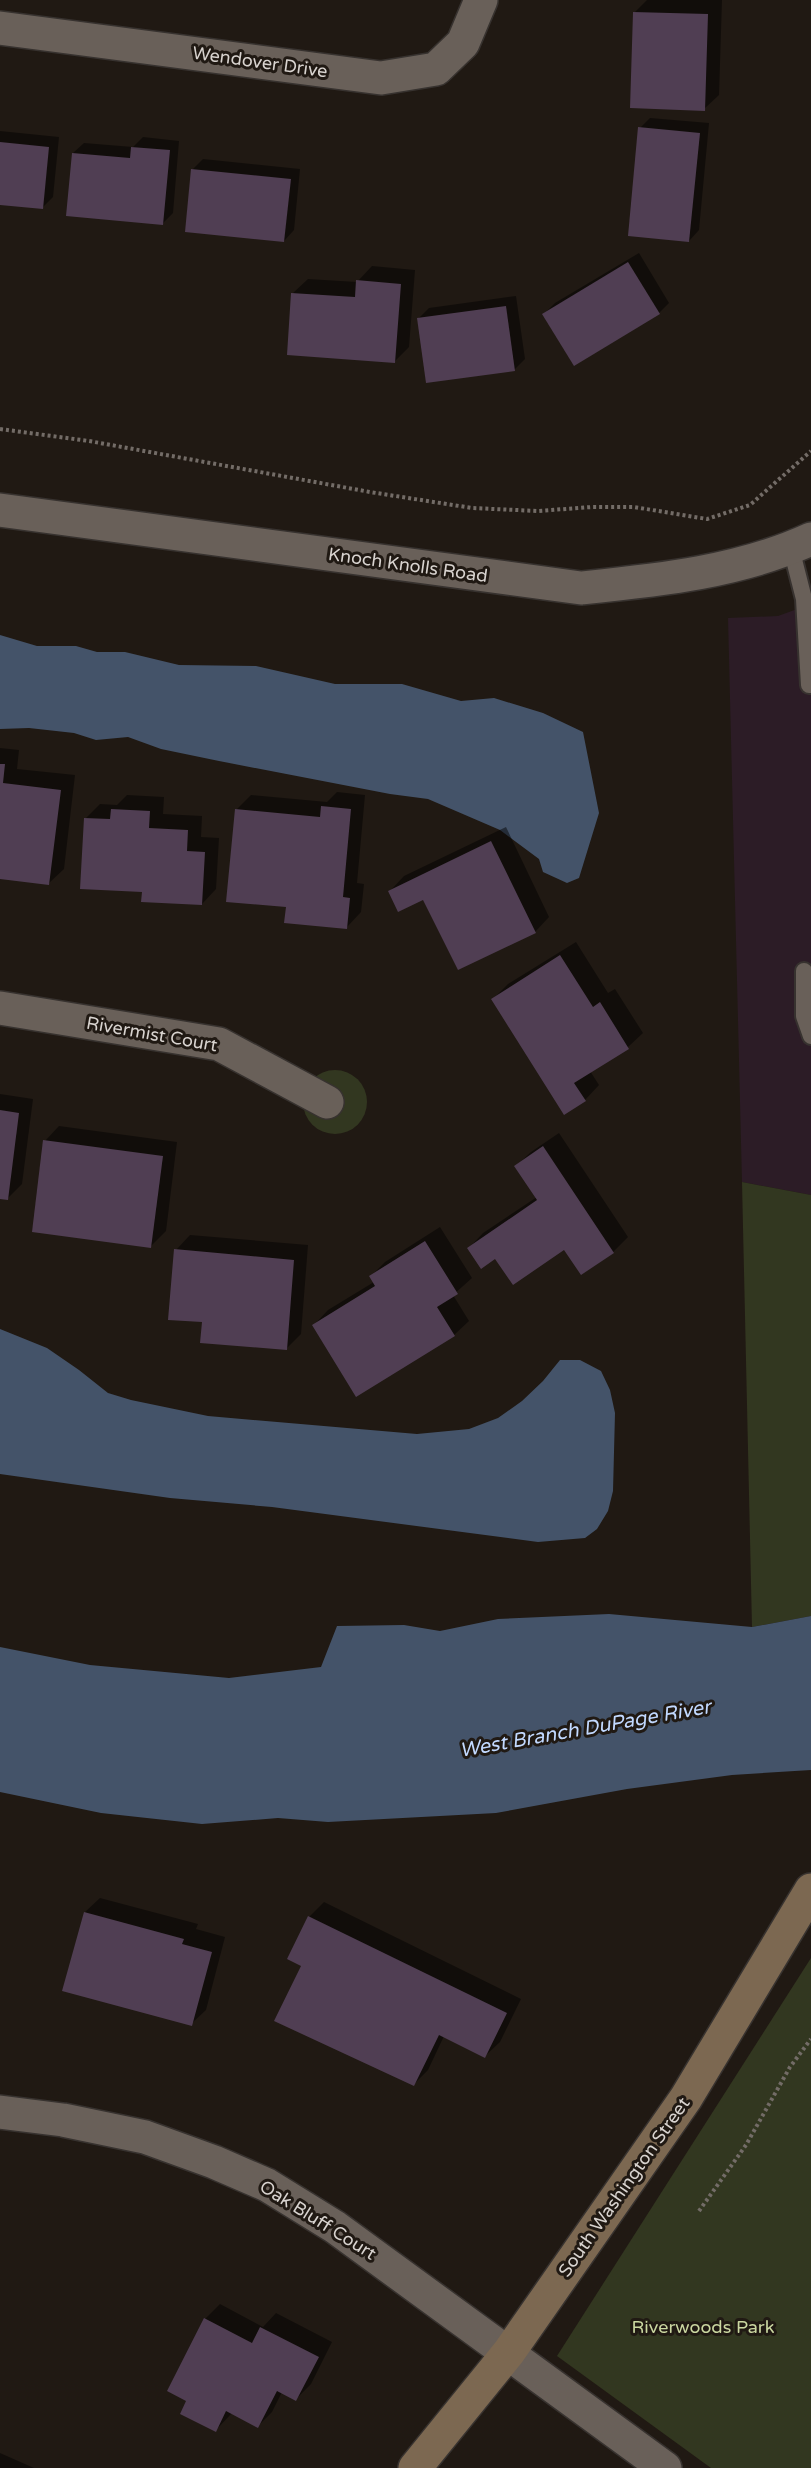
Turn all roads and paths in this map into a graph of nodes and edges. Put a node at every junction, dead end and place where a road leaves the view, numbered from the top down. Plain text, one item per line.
1 (481, 0) edge
2 (0, 28) edge
3 (0, 429) edge
4 (811, 451) edge
5 (0, 510) edge
6 (801, 543) edge
7 (811, 685) edge
8 (804, 971) dead end
9 (0, 1008) edge
10 (811, 1036) edge
11 (327, 1102) dead end
12 (811, 1890) edge
13 (811, 2039) edge
14 (0, 2112) edge
15 (699, 2211) dead end
16 (508, 2352) junction
17 (415, 2468) edge
18 (665, 2468) edge

1 - 2 street, Wendover Drive
3 - 4 path
5 - 6 street, Knoch Knolls Road
6 - 7 lane
8 - 10 lane
9 - 11 street, Rivermist Court
12 - 16 main road, South Washington Street
13 - 15 path
14 - 16 street, Oak Bluff Court
16 - 17 main road, South Washington Street
16 - 18 street, Oak Bluff Court

